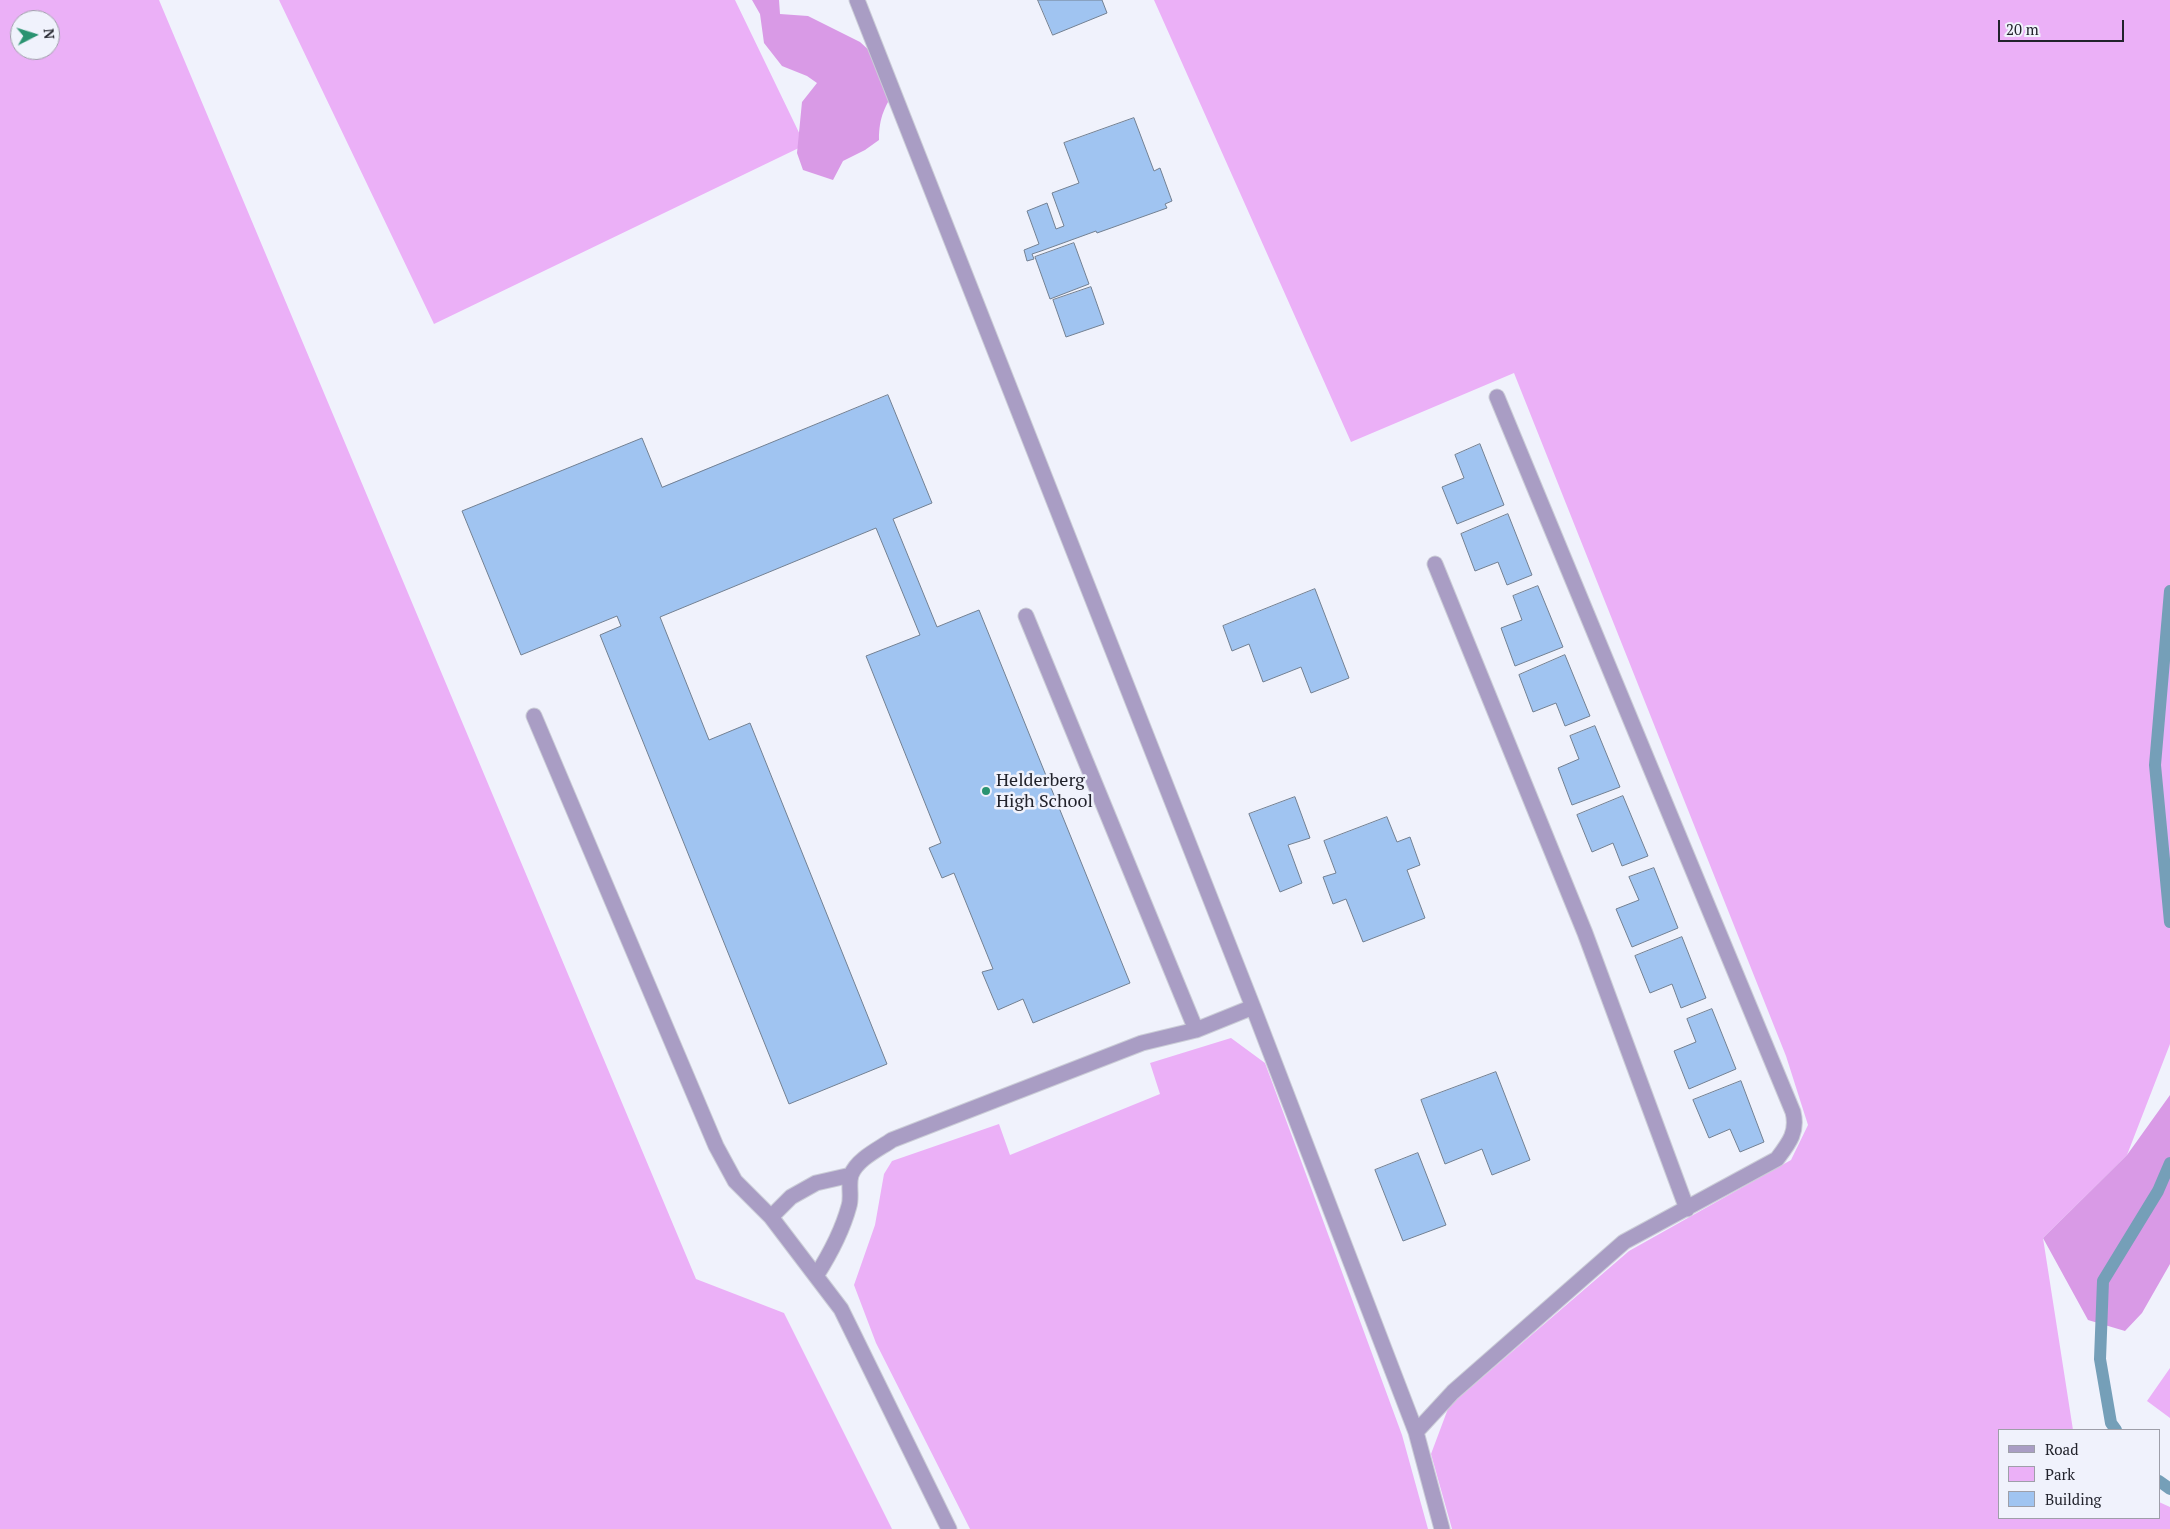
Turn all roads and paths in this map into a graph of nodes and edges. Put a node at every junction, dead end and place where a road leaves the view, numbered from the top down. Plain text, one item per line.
1 (858, 0) edge
2 (1497, 397) dead end
3 (1435, 564) dead end
4 (1026, 616) dead end
5 (534, 716) dead end
6 (1253, 1007) junction
7 (1196, 1030) junction
8 (852, 1175) junction
9 (1687, 1209) junction
10 (771, 1217) junction
11 (816, 1276) junction
12 (1416, 1432) junction
13 (949, 1529) edge
14 (1442, 1529) edge

1 - 6 street
2 - 9 street
3 - 9 street
4 - 7 street
5 - 10 street
6 - 7 street
6 - 12 street
7 - 8 street
8 - 10 street
8 - 11 street
9 - 12 street
10 - 11 street
11 - 13 street
12 - 14 street

